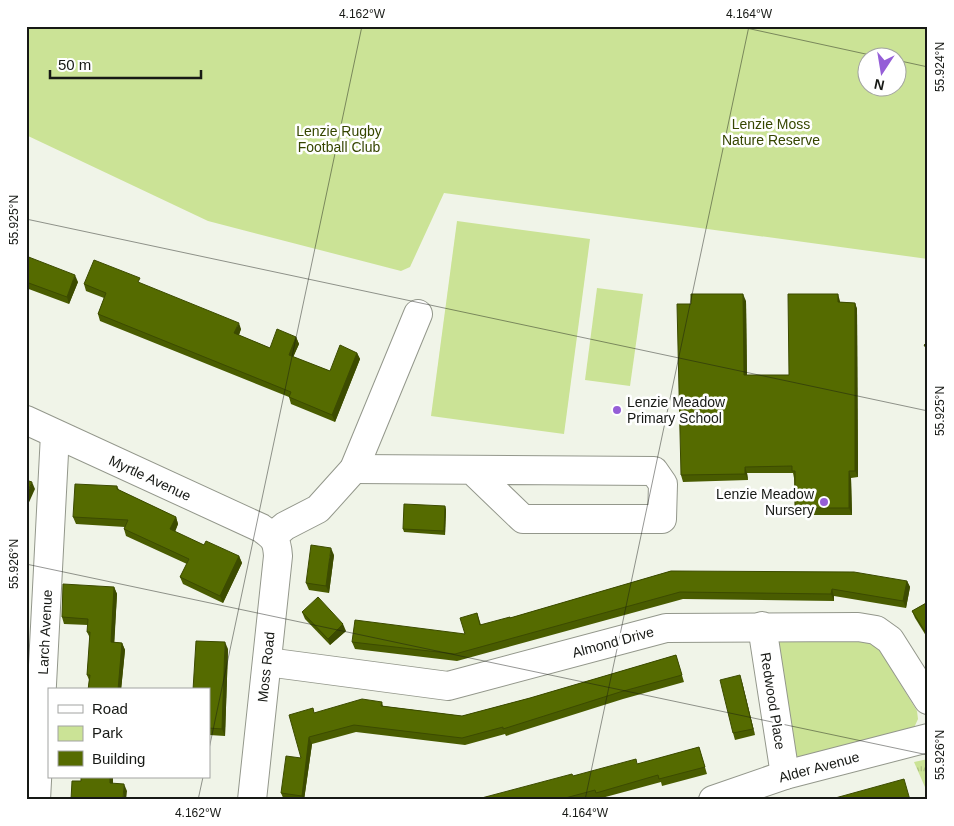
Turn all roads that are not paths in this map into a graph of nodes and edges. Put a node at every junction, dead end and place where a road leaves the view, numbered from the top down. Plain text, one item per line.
1 (418, 314) dead end
2 (26, 420) edge
3 (55, 434) junction
4 (354, 469) junction
5 (473, 471) junction
6 (273, 536) junction
7 (762, 626) junction
8 (267, 662) junction
9 (928, 700) edge
10 (928, 738) edge
11 (785, 775) junction
12 (36, 800) edge
13 (252, 800) edge
14 (712, 800) edge

1 - 4 street
2 - 3 street, Myrtle Avenue
3 - 6 street, Myrtle Avenue
3 - 12 street, Larch Avenue
4 - 5 street
4 - 6 street
5 - 5 street
6 - 8 street, Moss Road
7 - 8 street, Almond Drive
7 - 9 street, Almond Drive
7 - 11 street, Redwood Place
8 - 13 street, Moss Road
10 - 11 street, Alder Avenue
11 - 14 street, Alder Avenue

